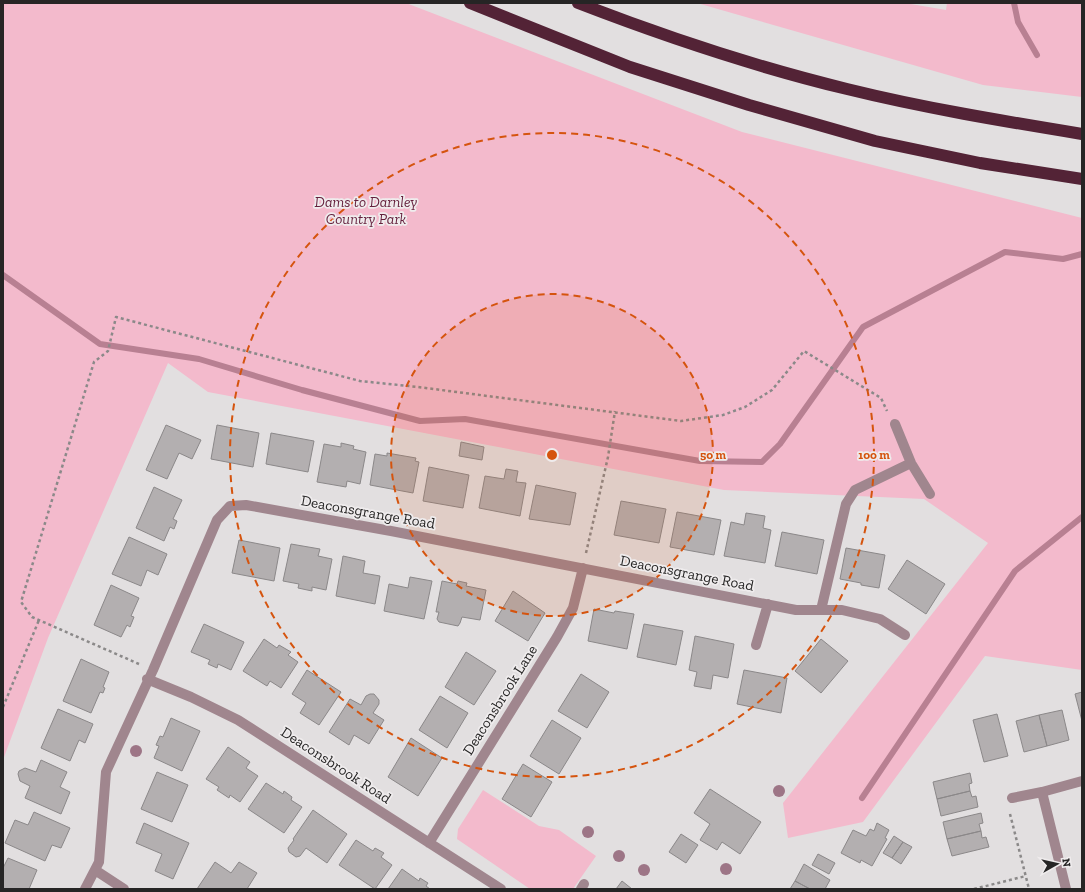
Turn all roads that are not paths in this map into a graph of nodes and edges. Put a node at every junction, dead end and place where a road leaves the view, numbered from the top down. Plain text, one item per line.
1 (470, 3) edge
2 (578, 3) edge
3 (1082, 134) edge
4 (1082, 179) edge
5 (894, 424) road end
6 (911, 463) junction
7 (930, 494) dead end
8 (582, 568) junction
9 (768, 604) junction
10 (821, 610) junction
11 (905, 635) dead end
12 (756, 645) dead end
13 (147, 679) junction
14 (1082, 781) edge
15 (1042, 792) junction
16 (1012, 798) road end
17 (430, 843) junction
18 (95, 870) junction
19 (84, 889) edge
20 (124, 889) edge
21 (501, 889) edge
22 (1066, 889) edge

1 - 4 highway
2 - 3 highway
5 - 6 street
6 - 7 street
6 - 10 street
8 - 9 street, Deaconsgrange Road
8 - 13 street, Deaconsgrange Road
8 - 17 street, Deaconsbrook Lane
9 - 10 street, Deaconsgrange Road
9 - 12 street
10 - 11 street, Deaconsgrange Road
13 - 17 street, Deaconsbrook Road
13 - 18 street, Deaconsgrange Road
14 - 15 street
15 - 16 street
15 - 22 street
17 - 21 street, Deaconsbrook Road
18 - 19 street, Deaconsgrange Road
18 - 20 street

